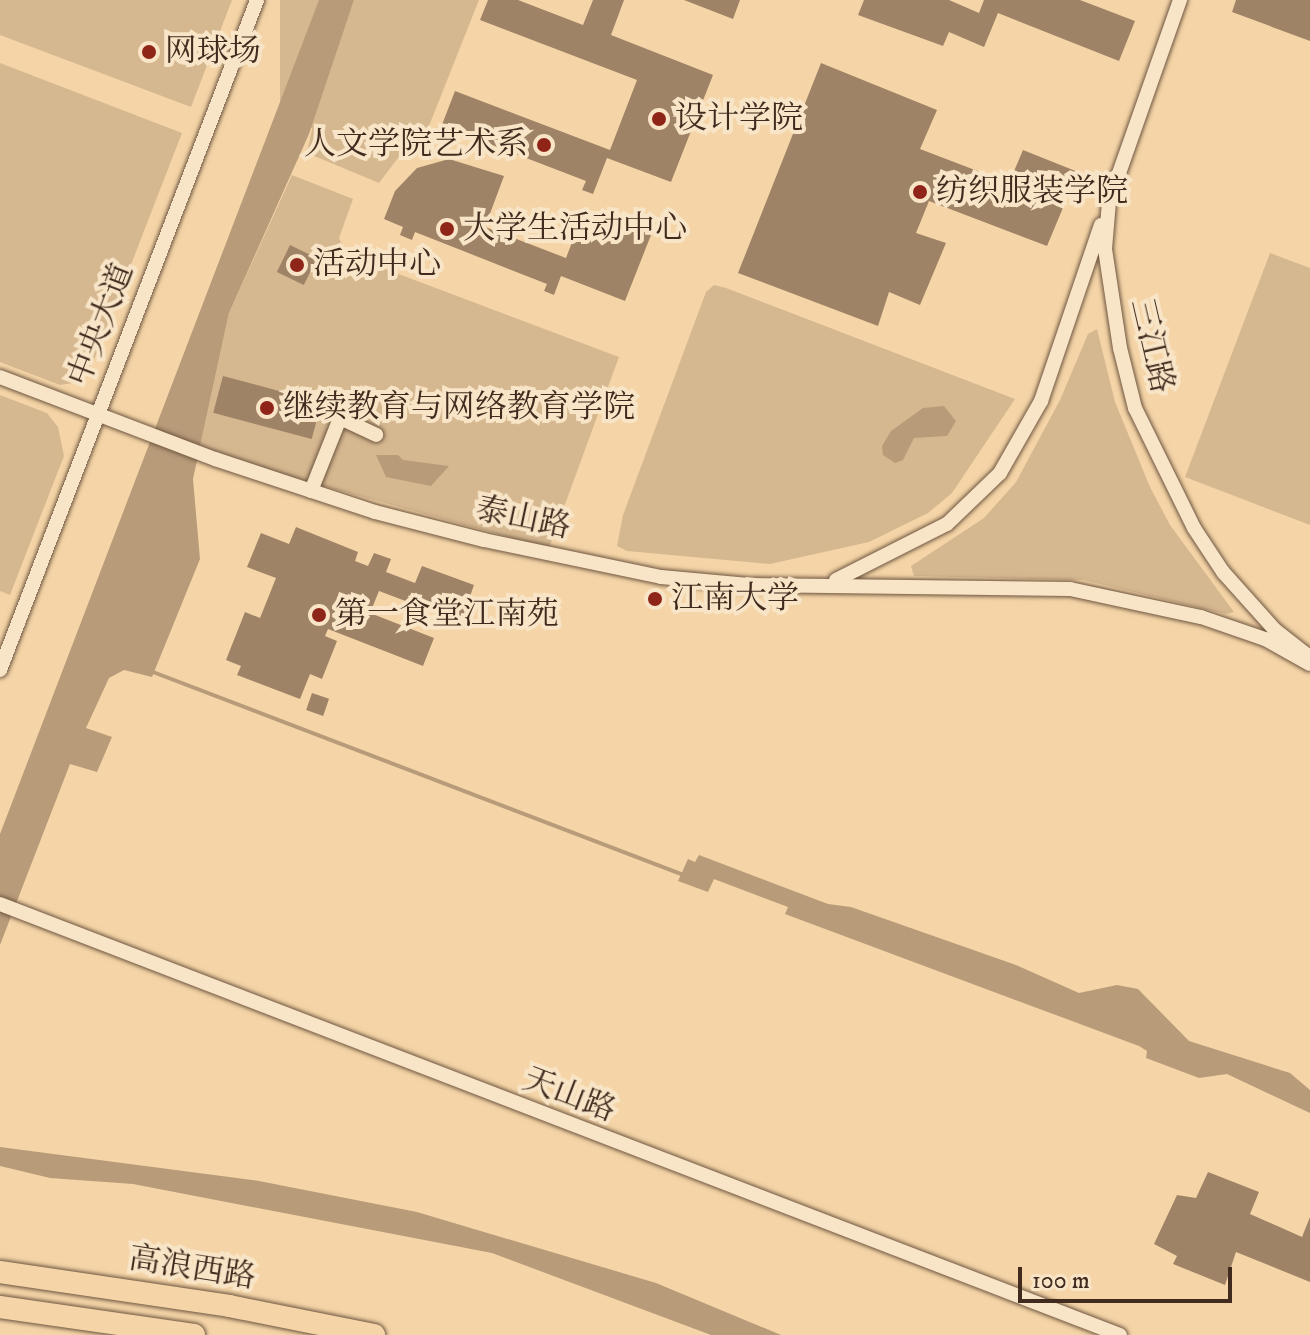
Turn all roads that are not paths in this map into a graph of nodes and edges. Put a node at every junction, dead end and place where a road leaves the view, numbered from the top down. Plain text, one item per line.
1 (257, 0) edge
2 (1180, 0) edge
3 (1109, 202) junction
4 (0, 377) edge
5 (98, 414) junction
6 (376, 435) dead end
7 (311, 491) junction
8 (828, 584) junction
9 (1310, 657) edge
10 (1310, 664) edge
11 (0, 670) edge
12 (0, 904) edge
13 (0, 1272) edge
14 (0, 1307) edge
15 (194, 1335) edge
16 (374, 1335) edge
17 (1120, 1335) edge

1 - 5 street, 中央大道
2 - 3 street, 三江路
3 - 8 street
3 - 9 street, 三江路
4 - 5 street
5 - 7 street, 泰山路
5 - 11 street, 中央大道
6 - 7 street
7 - 8 street, 泰山路
8 - 10 street, 泰山路
12 - 17 street, 天山路
13 - 16 main road, 高浪西路
14 - 15 main road, 高浪西路

